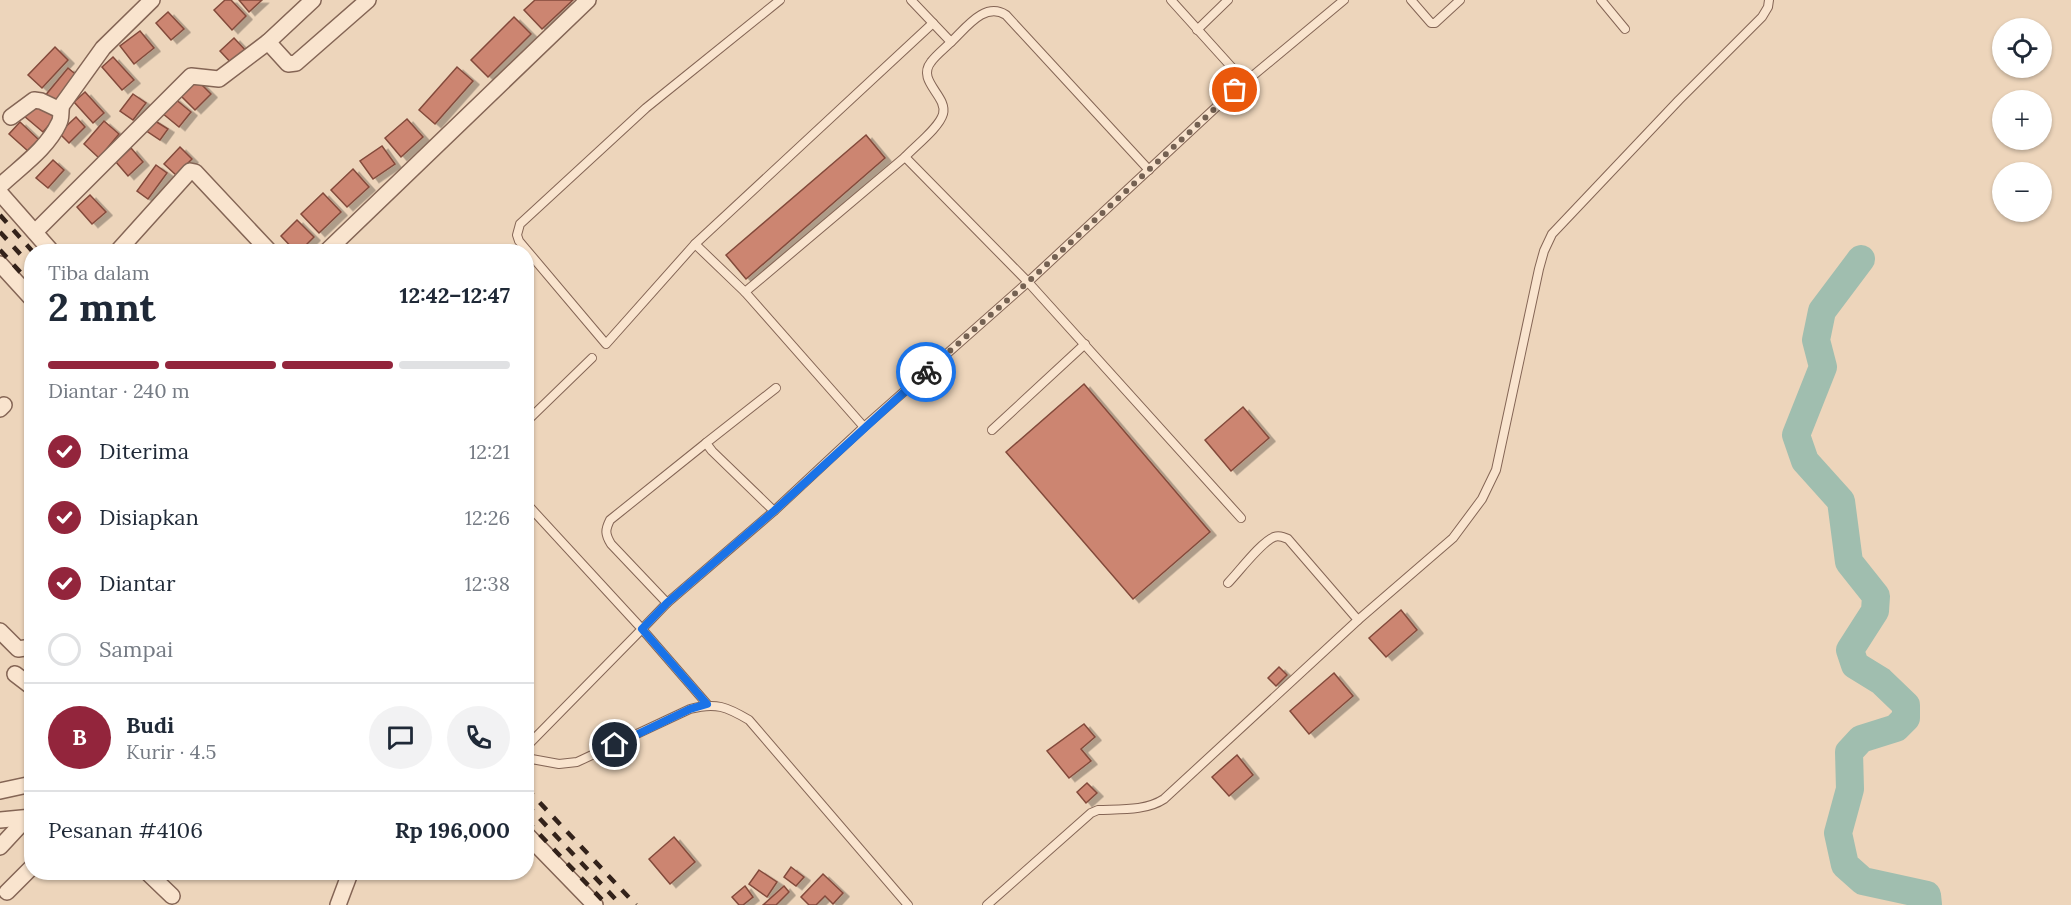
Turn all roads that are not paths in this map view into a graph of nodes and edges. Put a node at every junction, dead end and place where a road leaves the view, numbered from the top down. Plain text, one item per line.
1 (152, 0) edge
2 (313, 0) edge
3 (368, 0) edge
4 (588, 0) edge
5 (780, 0) edge
6 (911, 0) edge
7 (1172, 0) edge
8 (1228, 0) edge
9 (1344, 0) edge
10 (1411, 0) edge
11 (1460, 0) edge
12 (1601, 0) edge
13 (1769, 0) edge
14 (933, 23) junction
15 (1625, 29) dead end
16 (1197, 30) junction
17 (268, 42) junction
18 (951, 42) junction
19 (1245, 82) junction
20 (60, 110) junction
21 (11, 117) dead end
22 (905, 157) junction
23 (1149, 170) junction
24 (0, 186) edge
25 (0, 193) edge
26 (35, 232) junction
27 (45, 244) edge
28 (124, 244) edge
29 (262, 244) edge
30 (334, 244) edge
31 (522, 244) edge
32 (695, 244) junction
33 (534, 259) edge
34 (0, 264) edge
35 (1028, 282) junction
36 (24, 290) edge
37 (746, 292) junction
38 (1085, 344) junction
39 (592, 358) dead end
40 (776, 388) dead end
41 (534, 414) edge
42 (864, 427) junction
43 (992, 430) dead end
44 (706, 443) junction
45 (774, 511) junction
46 (534, 512) edge
47 (1241, 518) dead end
48 (1228, 584) dead end
49 (667, 603) junction
50 (1358, 620) junction
51 (642, 629) junction
52 (0, 631) edge
53 (24, 648) edge
54 (15, 674) dead end
55 (24, 681) edge
56 (707, 704) junction
57 (534, 739) edge
58 (534, 759) edge
59 (24, 786) edge
60 (0, 791) edge
61 (24, 818) edge
62 (0, 820) edge
63 (24, 823) edge
64 (534, 842) edge
65 (0, 847) edge
66 (24, 875) edge
67 (155, 880) edge
68 (347, 880) edge
69 (8, 892) dead end
70 (172, 896) dead end
71 (338, 905) edge
72 (595, 905) edge
73 (908, 905) edge
74 (987, 905) edge

1 - 20 street
2 - 17 street
3 - 17 street
4 - 30 street
5 - 31 lane
6 - 14 lane
7 - 16 lane
8 - 16 lane
9 - 19 lane
10 - 11 lane
12 - 15 lane
13 - 50 lane
14 - 18 lane
14 - 32 lane
16 - 19 lane
17 - 26 street
18 - 22 lane
18 - 23 lane
19 - 23 lane
20 - 21 street
20 - 24 street
22 - 35 lane
22 - 37 lane
23 - 35 lane
25 - 26 street
26 - 27 street
28 - 29 street
32 - 33 lane
32 - 37 lane
34 - 36 street
35 - 38 lane
35 - 42 lane
37 - 42 lane
38 - 43 lane
38 - 47 lane
39 - 41 lane
40 - 44 lane
42 - 45 lane
44 - 45 lane
44 - 49 lane
45 - 49 lane
46 - 51 lane
48 - 50 lane
49 - 51 lane
50 - 74 lane
51 - 56 lane
51 - 57 lane
52 - 53 street
54 - 55 street
56 - 58 lane
56 - 73 lane
59 - 60 street
61 - 62 street
63 - 65 street
64 - 72 street
66 - 69 street
67 - 70 street
68 - 71 street

